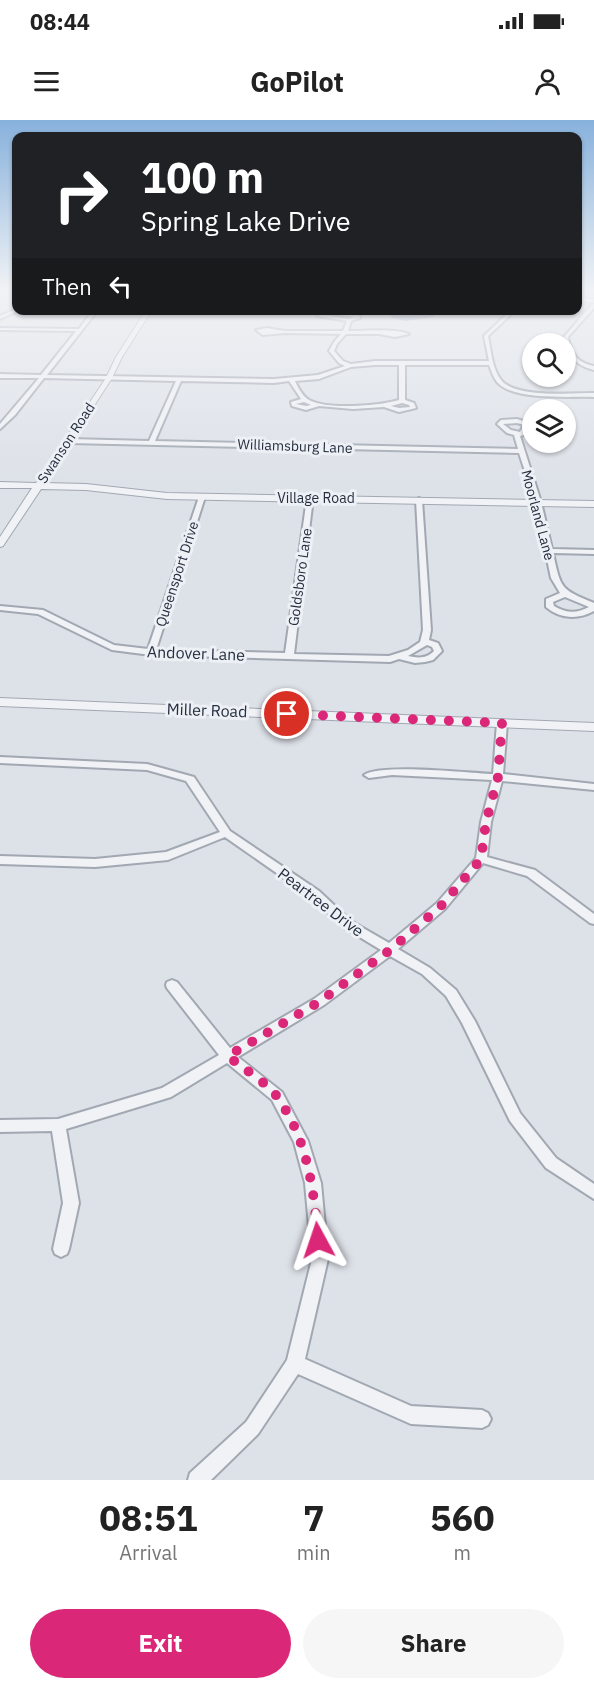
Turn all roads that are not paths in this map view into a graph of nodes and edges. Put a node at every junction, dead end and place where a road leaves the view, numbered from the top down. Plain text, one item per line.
1 (61, 353) edge
2 (120, 353) edge
3 (333, 353) edge
4 (490, 353) edge
5 (569, 353) edge
6 (402, 363) junction
7 (492, 363) junction
8 (350, 366) junction
9 (594, 368) edge
10 (0, 376) edge
11 (42, 376) junction
12 (109, 378) junction
13 (179, 379) junction
14 (292, 381) junction
15 (594, 395) edge
16 (304, 400) junction
17 (402, 401) junction
18 (318, 405) junction
19 (386, 406) junction
20 (0, 427) edge
21 (516, 435) dead end
22 (69, 441) junction
23 (152, 442) junction
24 (520, 451) junction
25 (0, 485) edge
26 (38, 486) junction
27 (202, 497) junction
28 (310, 498) junction
29 (419, 500) junction
30 (538, 502) junction
31 (594, 504) edge
32 (0, 544) edge
33 (548, 551) junction
34 (594, 552) edge
35 (565, 594) junction
36 (594, 607) edge
37 (0, 608) edge
38 (425, 640) junction
39 (151, 651) junction
40 (289, 656) junction
41 (399, 656) junction
42 (0, 702) edge
43 (502, 723) junction
44 (594, 727) edge
45 (0, 760) edge
46 (369, 775) dead end
47 (498, 777) junction
48 (594, 787) edge
49 (226, 833) junction
50 (481, 859) junction
51 (0, 860) edge
52 (594, 920) edge
53 (390, 950) junction
54 (172, 985) dead end
55 (228, 1056) junction
56 (58, 1125) junction
57 (0, 1126) edge
58 (594, 1192) edge
59 (61, 1249) dead end
60 (295, 1364) junction
61 (482, 1419) dead end
62 (196, 1480) edge

1 - 11 street
2 - 12 street, Swanson Road
3 - 8 street
4 - 7 street
5 - 9 street
6 - 7 street
6 - 8 street
6 - 17 street
7 - 15 street
8 - 14 street
10 - 11 street
11 - 12 street
11 - 20 street
12 - 13 street
12 - 22 street, Swanson Road
13 - 14 street
13 - 23 street
14 - 16 street
16 - 18 street
16 - 18 street
17 - 19 street
17 - 19 street
18 - 19 street
21 - 24 street, Moorland Lane
22 - 23 street, Williamsburg Lane
22 - 26 street, Swanson Road
23 - 24 street, Williamsburg Lane
24 - 30 street, Moorland Lane
25 - 26 street, Village Road
26 - 27 street, Village Road
26 - 32 street, Swanson Road
27 - 28 street, Village Road
27 - 39 street, Queensport Drive
28 - 29 street, Village Road
28 - 40 street, Goldsboro Lane
29 - 30 street, Village Road
29 - 38 street, Andover Lane
30 - 31 street, Village Road
30 - 33 street, Moorland Lane
33 - 34 street
33 - 35 street, Moorland Lane
35 - 36 street
35 - 36 street
37 - 39 street, Andover Lane
38 - 41 street, Andover Lane
38 - 41 street, Andover Lane
39 - 40 street, Andover Lane
40 - 41 street, Andover Lane
42 - 43 street, Miller Road
43 - 44 street, Miller Road
43 - 47 street
45 - 49 street, Peartree Drive
46 - 47 street
47 - 48 street
47 - 50 street
49 - 51 street
49 - 53 street, Peartree Drive
50 - 52 street
50 - 53 street
53 - 55 street
53 - 58 street, Peartree Drive
54 - 55 street
55 - 56 street
55 - 60 street
56 - 57 street
56 - 59 street
60 - 61 street
60 - 62 street

